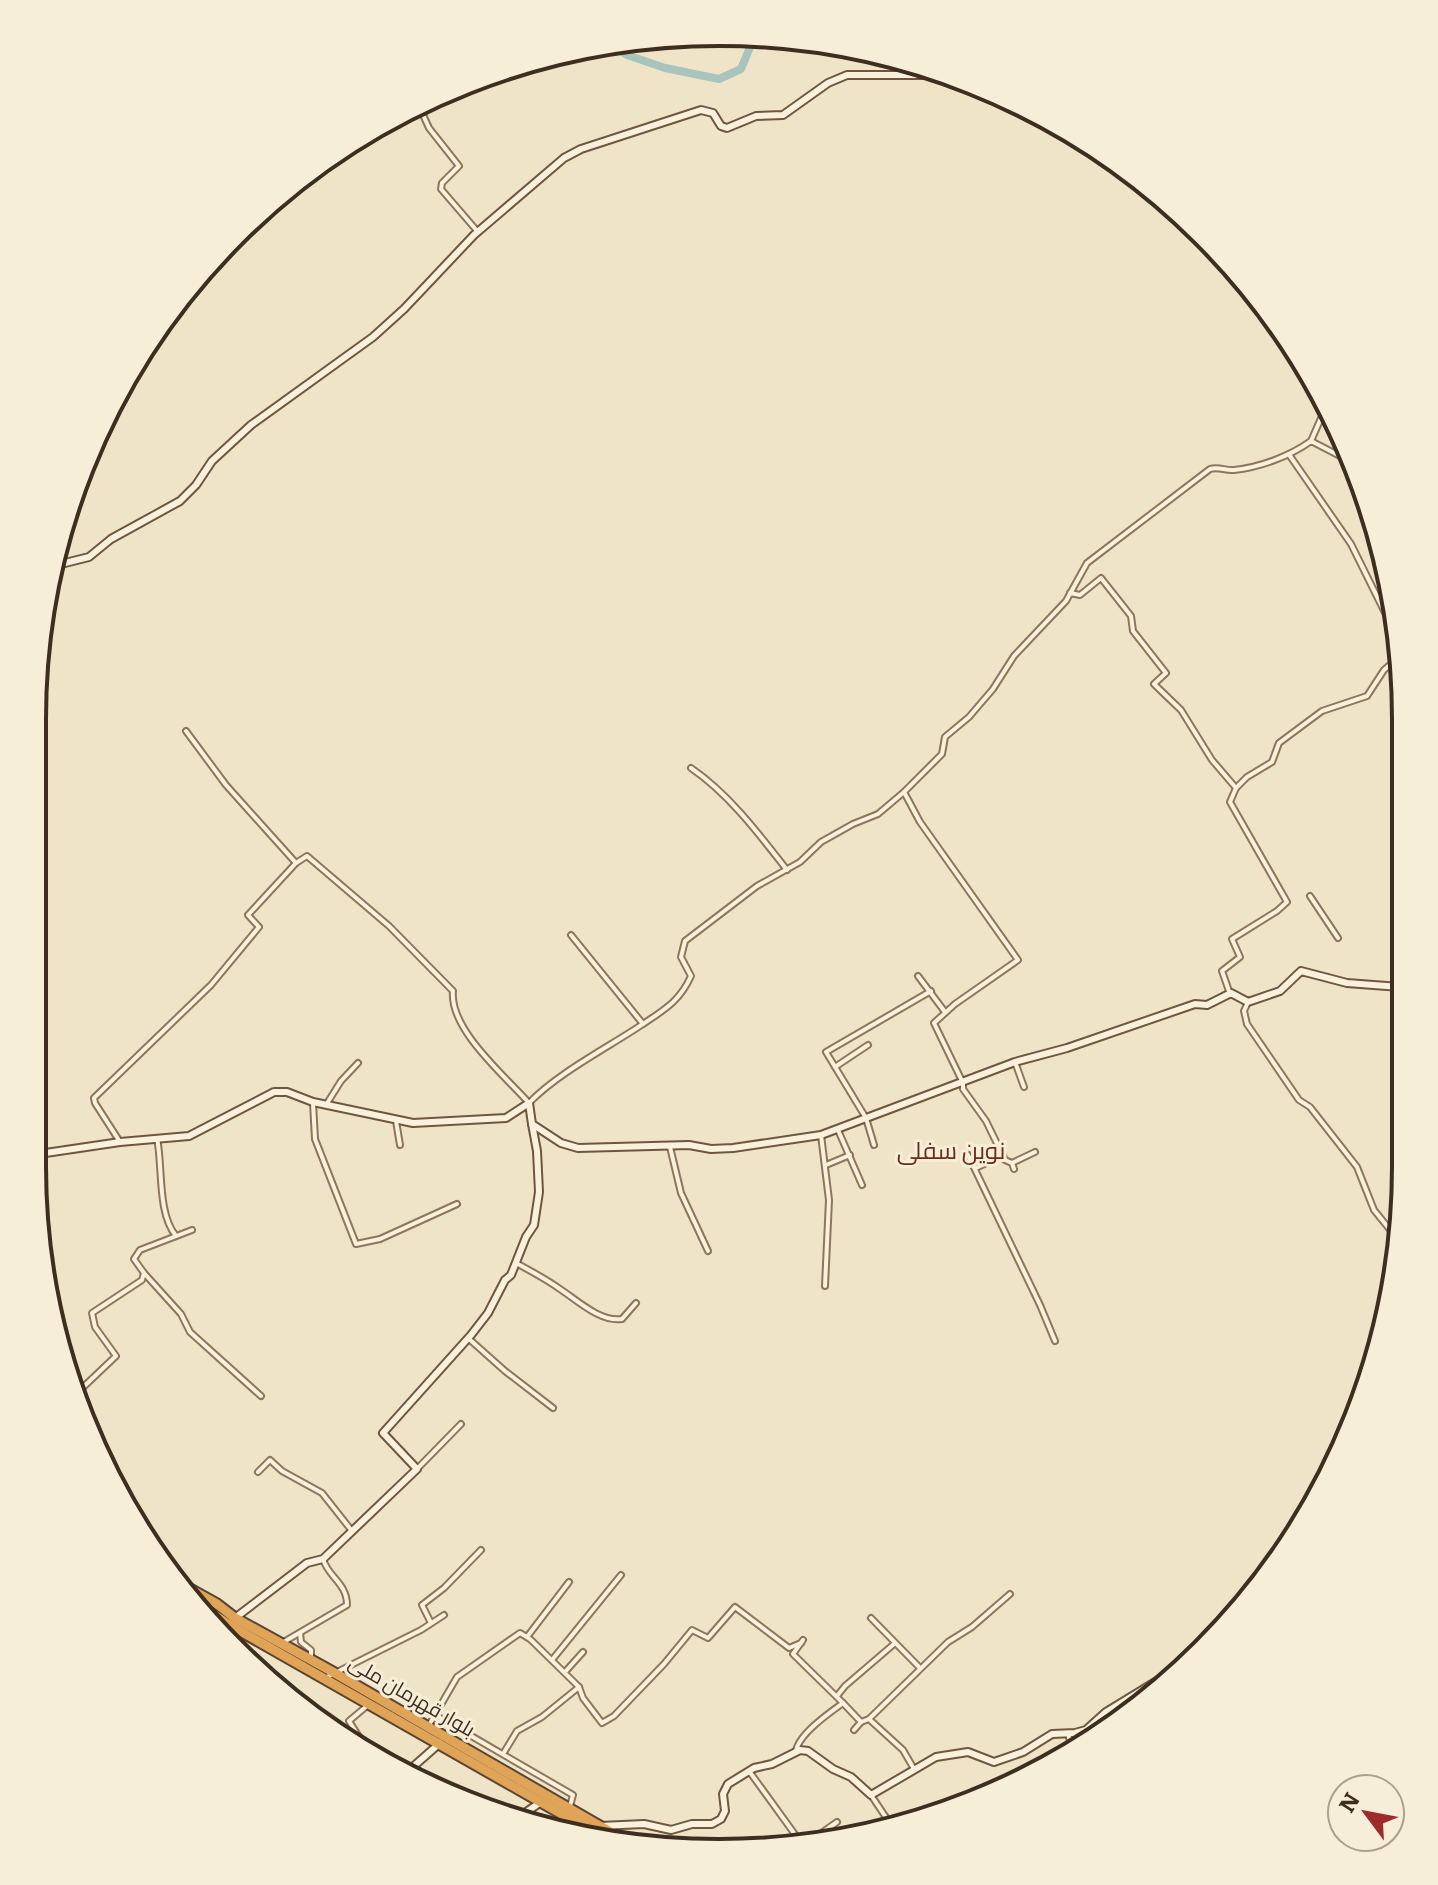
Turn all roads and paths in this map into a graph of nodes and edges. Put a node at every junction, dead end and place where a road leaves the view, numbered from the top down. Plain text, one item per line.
1 (918, 77) edge
2 (424, 117) dead end
3 (478, 232) junction
4 (1321, 418) edge
5 (1311, 441) junction
6 (1290, 455) junction
7 (1338, 455) edge
8 (65, 563) edge
9 (1070, 593) junction
10 (1382, 607) edge
11 (1390, 665) edge
12 (186, 731) dead end
13 (691, 768) dead end
14 (1236, 788) junction
15 (904, 792) junction
16 (296, 863) junction
17 (787, 870) junction
18 (1310, 896) dead end
19 (571, 935) dead end
20 (1338, 938) dead end
21 (918, 976) dead end
22 (1392, 986) edge
23 (931, 991) junction
24 (1230, 994) junction
25 (1248, 1002) junction
26 (945, 1012) junction
27 (643, 1024) junction
28 (868, 1045) dead end
29 (1015, 1062) junction
30 (358, 1063) dead end
31 (835, 1067) junction
32 (963, 1083) junction
33 (1024, 1087) dead end
34 (313, 1102) junction
35 (529, 1103) junction
36 (326, 1105) junction
37 (866, 1118) junction
38 (396, 1121) junction
39 (532, 1124) junction
40 (838, 1130) junction
41 (821, 1135) junction
42 (157, 1138) junction
43 (120, 1142) junction
44 (400, 1145) dead end
45 (874, 1145) dead end
46 (670, 1147) junction
47 (1035, 1152) dead end
48 (46, 1153) edge
49 (850, 1155) junction
50 (968, 1155) dead end
51 (1003, 1155) junction
52 (826, 1165) junction
53 (976, 1168) junction
54 (862, 1185) dead end
55 (457, 1204) dead end
56 (1389, 1228) edge
57 (192, 1230) dead end
58 (177, 1237) junction
59 (708, 1251) dead end
60 (516, 1263) junction
61 (144, 1273) junction
62 (825, 1286) dead end
63 (636, 1303) dead end
64 (468, 1338) junction
65 (1055, 1341) dead end
66 (84, 1387) edge
67 (261, 1396) dead end
68 (553, 1408) dead end
69 (461, 1424) dead end
70 (417, 1469) junction
71 (258, 1472) dead end
72 (353, 1533) junction
73 (481, 1550) dead end
74 (323, 1559) junction
75 (621, 1575) dead end
76 (569, 1582) dead end
77 (1010, 1594) dead end
78 (201, 1595) edge
79 (216, 1613) edge
80 (444, 1615) dead end
81 (871, 1618) dead end
82 (232, 1621) junction
83 (431, 1623) junction
84 (227, 1625) edge
85 (300, 1633) junction
86 (527, 1637) junction
87 (281, 1643) junction
88 (894, 1644) junction
89 (583, 1652) dead end
90 (311, 1660) junction
91 (552, 1660) junction
92 (920, 1668) junction
93 (565, 1672) junction
94 (329, 1675) junction
95 (579, 1687) junction
96 (1138, 1692) edge
97 (837, 1696) junction
98 (370, 1703) junction
99 (843, 1703) junction
100 (435, 1715) junction
101 (869, 1719) junction
102 (861, 1722) junction
103 (428, 1726) junction
104 (1093, 1726) joint
105 (854, 1730) dead end
106 (357, 1733) edge
107 (1068, 1734) junction
108 (1070, 1740) edge
109 (440, 1743) junction
110 (796, 1751) junction
111 (503, 1754) junction
112 (414, 1766) edge
113 (749, 1771) junction
114 (915, 1771) junction
115 (871, 1795) junction
116 (541, 1802) junction
117 (570, 1809) junction
118 (528, 1811) edge
119 (886, 1818) edge
120 (837, 1822) dead end
121 (591, 1826) edge
122 (592, 1827) edge
123 (598, 1828) edge
124 (826, 1830) edge
125 (795, 1834) edge

1 - 3 street
2 - 3 street
3 - 8 street
4 - 5 street
5 - 6 street
5 - 7 street
6 - 9 street
6 - 10 street
9 - 14 street
9 - 15 street
11 - 14 street
12 - 16 street
13 - 17 street
14 - 24 street
15 - 17 street
15 - 26 street
16 - 35 street
16 - 43 street
17 - 27 street
18 - 20 street
19 - 27 street
21 - 23 street
22 - 25 street
23 - 26 street
23 - 31 street
24 - 25 street
24 - 29 street
25 - 56 street
26 - 32 street
27 - 35 street
28 - 31 street
29 - 32 street
29 - 33 street
30 - 36 street
31 - 37 street
32 - 37 street
32 - 51 street
34 - 36 street
34 - 42 street
34 - 55 street
35 - 38 street
35 - 39 street
36 - 38 street
37 - 40 street
37 - 45 street
38 - 44 street
39 - 46 street
39 - 60 street
40 - 41 street
40 - 49 street
41 - 46 street
41 - 52 street
42 - 43 street
42 - 58 street
43 - 48 street
46 - 59 street
47 - 51 street
49 - 52 street
49 - 54 street
50 - 53 street
51 - 53 street
52 - 62 street
53 - 65 street
57 - 58 street
58 - 61 street
60 - 63 street
60 - 64 street
61 - 66 street
61 - 67 street
64 - 68 street
64 - 70 street
69 - 70 street
70 - 72 street
71 - 72 street
72 - 74 street
73 - 83 street
74 - 82 street
74 - 85 street
75 - 91 street
76 - 86 street
77 - 92 street
78 - 82 highway, بلوار قهرمان ملی
79 - 82 highway, بلوار قهرمان ملی
80 - 83 street
81 - 88 street
82 - 84 street
82 - 87 highway, بلوار قهرمان ملی
82 - 94 highway, بلوار قهرمان ملی
83 - 94 street
85 - 87 street
85 - 90 street
86 - 91 street
86 - 100 street
87 - 90 highway, بلوار قهرمان ملی
88 - 92 street
88 - 97 street
89 - 93 street
90 - 94 highway, بلوار قهرمان ملی
91 - 93 street
92 - 101 street
93 - 95 street
94 - 98 highway, بلوار قهرمان ملی
94 - 103 highway, بلوار قهرمان ملی
95 - 97 street
95 - 111 street
96 - 104 street
97 - 99 street
98 - 106 street
98 - 109 highway, بلوار قهرمان ملی
99 - 102 street
99 - 110 street
100 - 103 street
100 - 111 street
101 - 102 street
101 - 114 street
102 - 105 street
103 - 117 highway, بلوار قهرمان ملی
104 - 107 street
107 - 108 street
107 - 114 street
109 - 112 street
109 - 116 highway, بلوار قهرمان ملی
110 - 113 street
110 - 115 street
111 - 117 street
113 - 123 street
113 - 125 street
114 - 115 street
115 - 119 street
116 - 118 street
116 - 121 highway, بلوار قهرمان ملی
117 - 122 highway, بلوار قهرمان ملی
120 - 124 street

